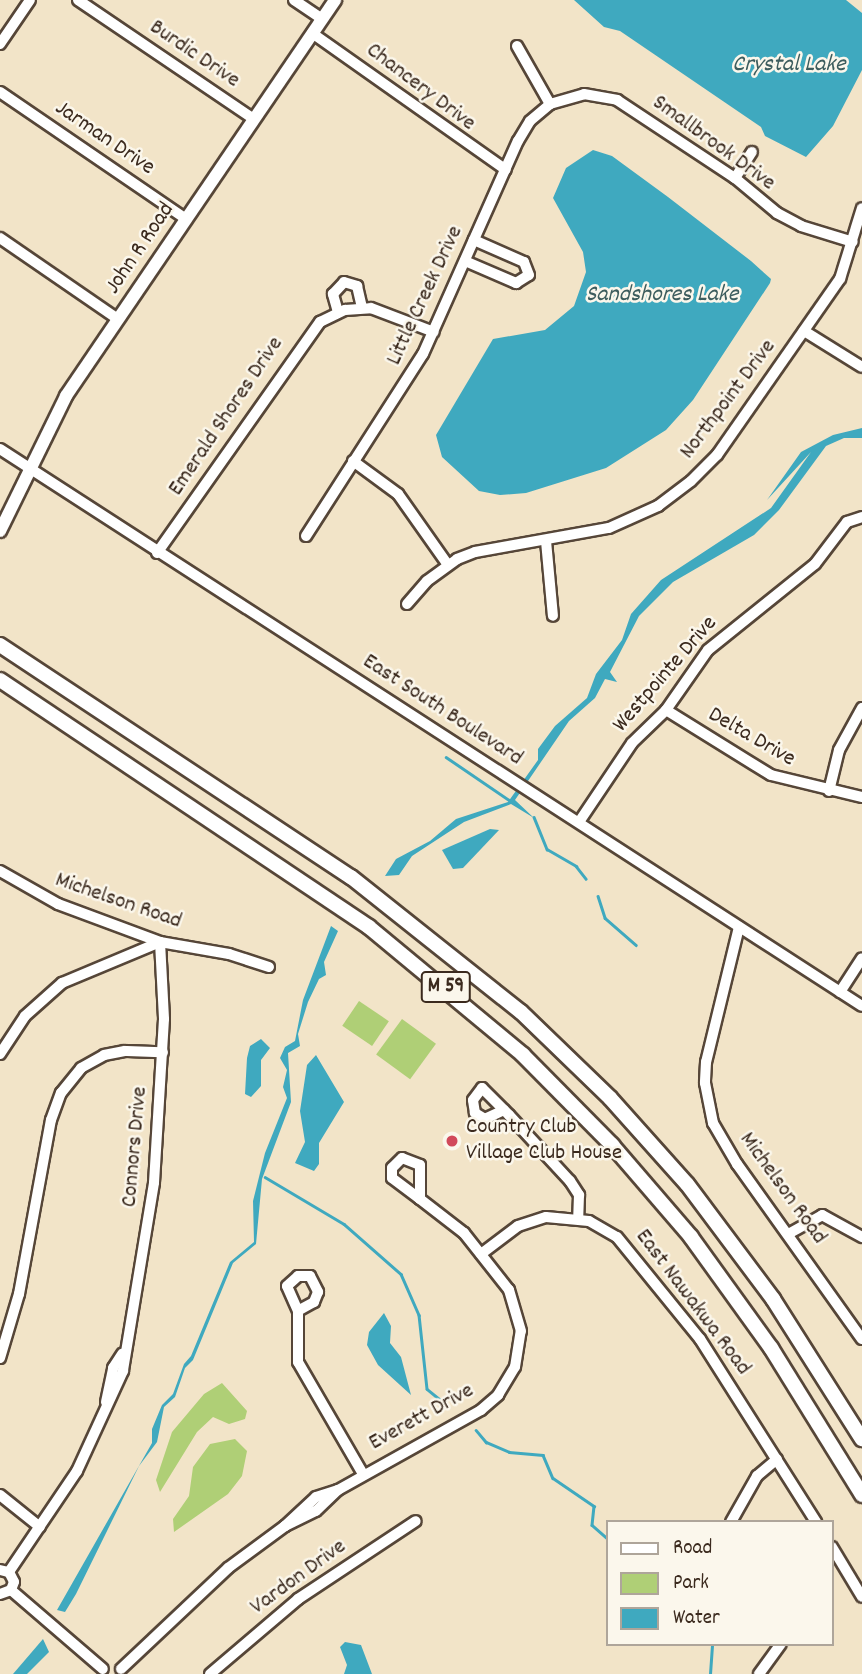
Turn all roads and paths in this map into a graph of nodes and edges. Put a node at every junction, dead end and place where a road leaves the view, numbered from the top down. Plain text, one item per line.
1 (30, 0) edge
2 (78, 0) edge
3 (293, 0) edge
4 (335, 0) edge
5 (322, 19) junction
6 (312, 33) junction
7 (0, 44) edge
8 (517, 46) dead end
9 (0, 92) edge
10 (550, 104) junction
11 (254, 119) junction
12 (752, 152) dead end
13 (506, 170) junction
14 (735, 178) junction
15 (862, 208) edge
16 (186, 219) junction
17 (0, 238) edge
18 (474, 240) junction
19 (853, 242) junction
20 (465, 261) junction
21 (362, 307) junction
22 (338, 312) junction
23 (118, 319) junction
24 (804, 331) junction
25 (434, 332) junction
26 (862, 367) edge
27 (0, 449) edge
28 (352, 461) junction
29 (29, 468) junction
30 (862, 517) edge
31 (0, 531) edge
32 (306, 536) dead end
33 (546, 541) junction
34 (157, 554) junction
35 (448, 565) junction
36 (407, 604) dead end
37 (554, 616) dead end
38 (0, 645) edge
39 (0, 680) edge
40 (862, 708) edge
41 (666, 710) junction
42 (829, 791) junction
43 (862, 797) edge
44 (579, 822) junction
45 (0, 871) edge
46 (739, 927) junction
47 (160, 942) junction
48 (862, 958) edge
49 (269, 967) dead end
50 (840, 992) junction
51 (862, 1006) edge
52 (163, 1052) junction
53 (0, 1054) edge
54 (503, 1110) dead end
55 (420, 1199) dead end
56 (578, 1218) junction
57 (790, 1233) junction
58 (862, 1237) edge
59 (481, 1254) junction
60 (298, 1311) dead end
61 (862, 1339) edge
62 (0, 1358) edge
63 (862, 1439) edge
64 (778, 1459) junction
65 (363, 1474) junction
66 (0, 1495) edge
67 (862, 1495) edge
68 (732, 1520) edge
69 (815, 1520) edge
70 (416, 1521) dead end
71 (40, 1527) junction
72 (836, 1562) edge
73 (4, 1571) edge
74 (11, 1590) junction
75 (0, 1594) edge
76 (862, 1597) edge
77 (780, 1646) edge
78 (122, 1671) edge
79 (102, 1672) edge
80 (210, 1674) edge
81 (759, 1674) edge

1 - 7 street
2 - 11 street, Burdic Drive
3 - 5 street
4 - 5 main road, John R Road
5 - 6 main road, John R Road
6 - 11 main road, John R Road
6 - 13 street, Chancery Drive
8 - 10 street
9 - 16 street, Jarman Drive
10 - 13 street, Little Creek Drive
10 - 14 street, Smallbrook Drive
11 - 16 main road, John R Road
12 - 14 street
13 - 18 street, Little Creek Drive
14 - 19 street, Smallbrook Drive
15 - 19 street, Northpoint Drive
16 - 23 main road, John R Road
17 - 23 street
18 - 20 street, Little Creek Drive
18 - 20 street
19 - 24 street, Northpoint Drive
20 - 25 street, Little Creek Drive
21 - 22 street, Emerald Shores Drive
21 - 22 street
21 - 25 street, Emerald Shores Drive
22 - 34 street, Emerald Shores Drive
23 - 29 main road, John R Road
24 - 26 street
24 - 33 street, Northpoint Drive
25 - 28 street, Little Creek Drive
27 - 29 street, East South Boulevard
28 - 32 street, Little Creek Drive
28 - 35 street
29 - 31 main road, John R Road
29 - 34 street, East South Boulevard
30 - 41 street, Westpointe Drive
33 - 35 street, Northpoint Drive
33 - 37 street
34 - 44 street, East South Boulevard
35 - 36 street, Northpoint Drive
38 - 63 highway, M 59
39 - 67 highway, M 59
40 - 42 street
41 - 42 street, Delta Drive
41 - 44 street, Westpointe Drive
42 - 43 street, Delta Drive
44 - 46 street, East South Boulevard
45 - 47 street, Michelson Road
46 - 50 street, East South Boulevard
46 - 57 street, Michelson Road
47 - 49 street, Michelson Road
47 - 52 street, Connors Drive
47 - 53 street
48 - 50 street
50 - 51 street, East South Boulevard
52 - 62 street
52 - 71 street, Connors Drive
54 - 56 street
55 - 59 street, Everett Drive
56 - 59 street, East Nawakwa Road
56 - 64 street, East Nawakwa Road
57 - 58 street
57 - 61 street, Michelson Road
59 - 65 street, Everett Drive
60 - 65 street
64 - 68 street
64 - 69 street, East Nawakwa Road
65 - 78 street, Everett Drive
66 - 71 street
70 - 80 street, Vardon Drive
71 - 73 street, Connors Drive
72 - 76 street
73 - 74 street
74 - 75 street
74 - 79 street
77 - 81 street
78 - 79 street

